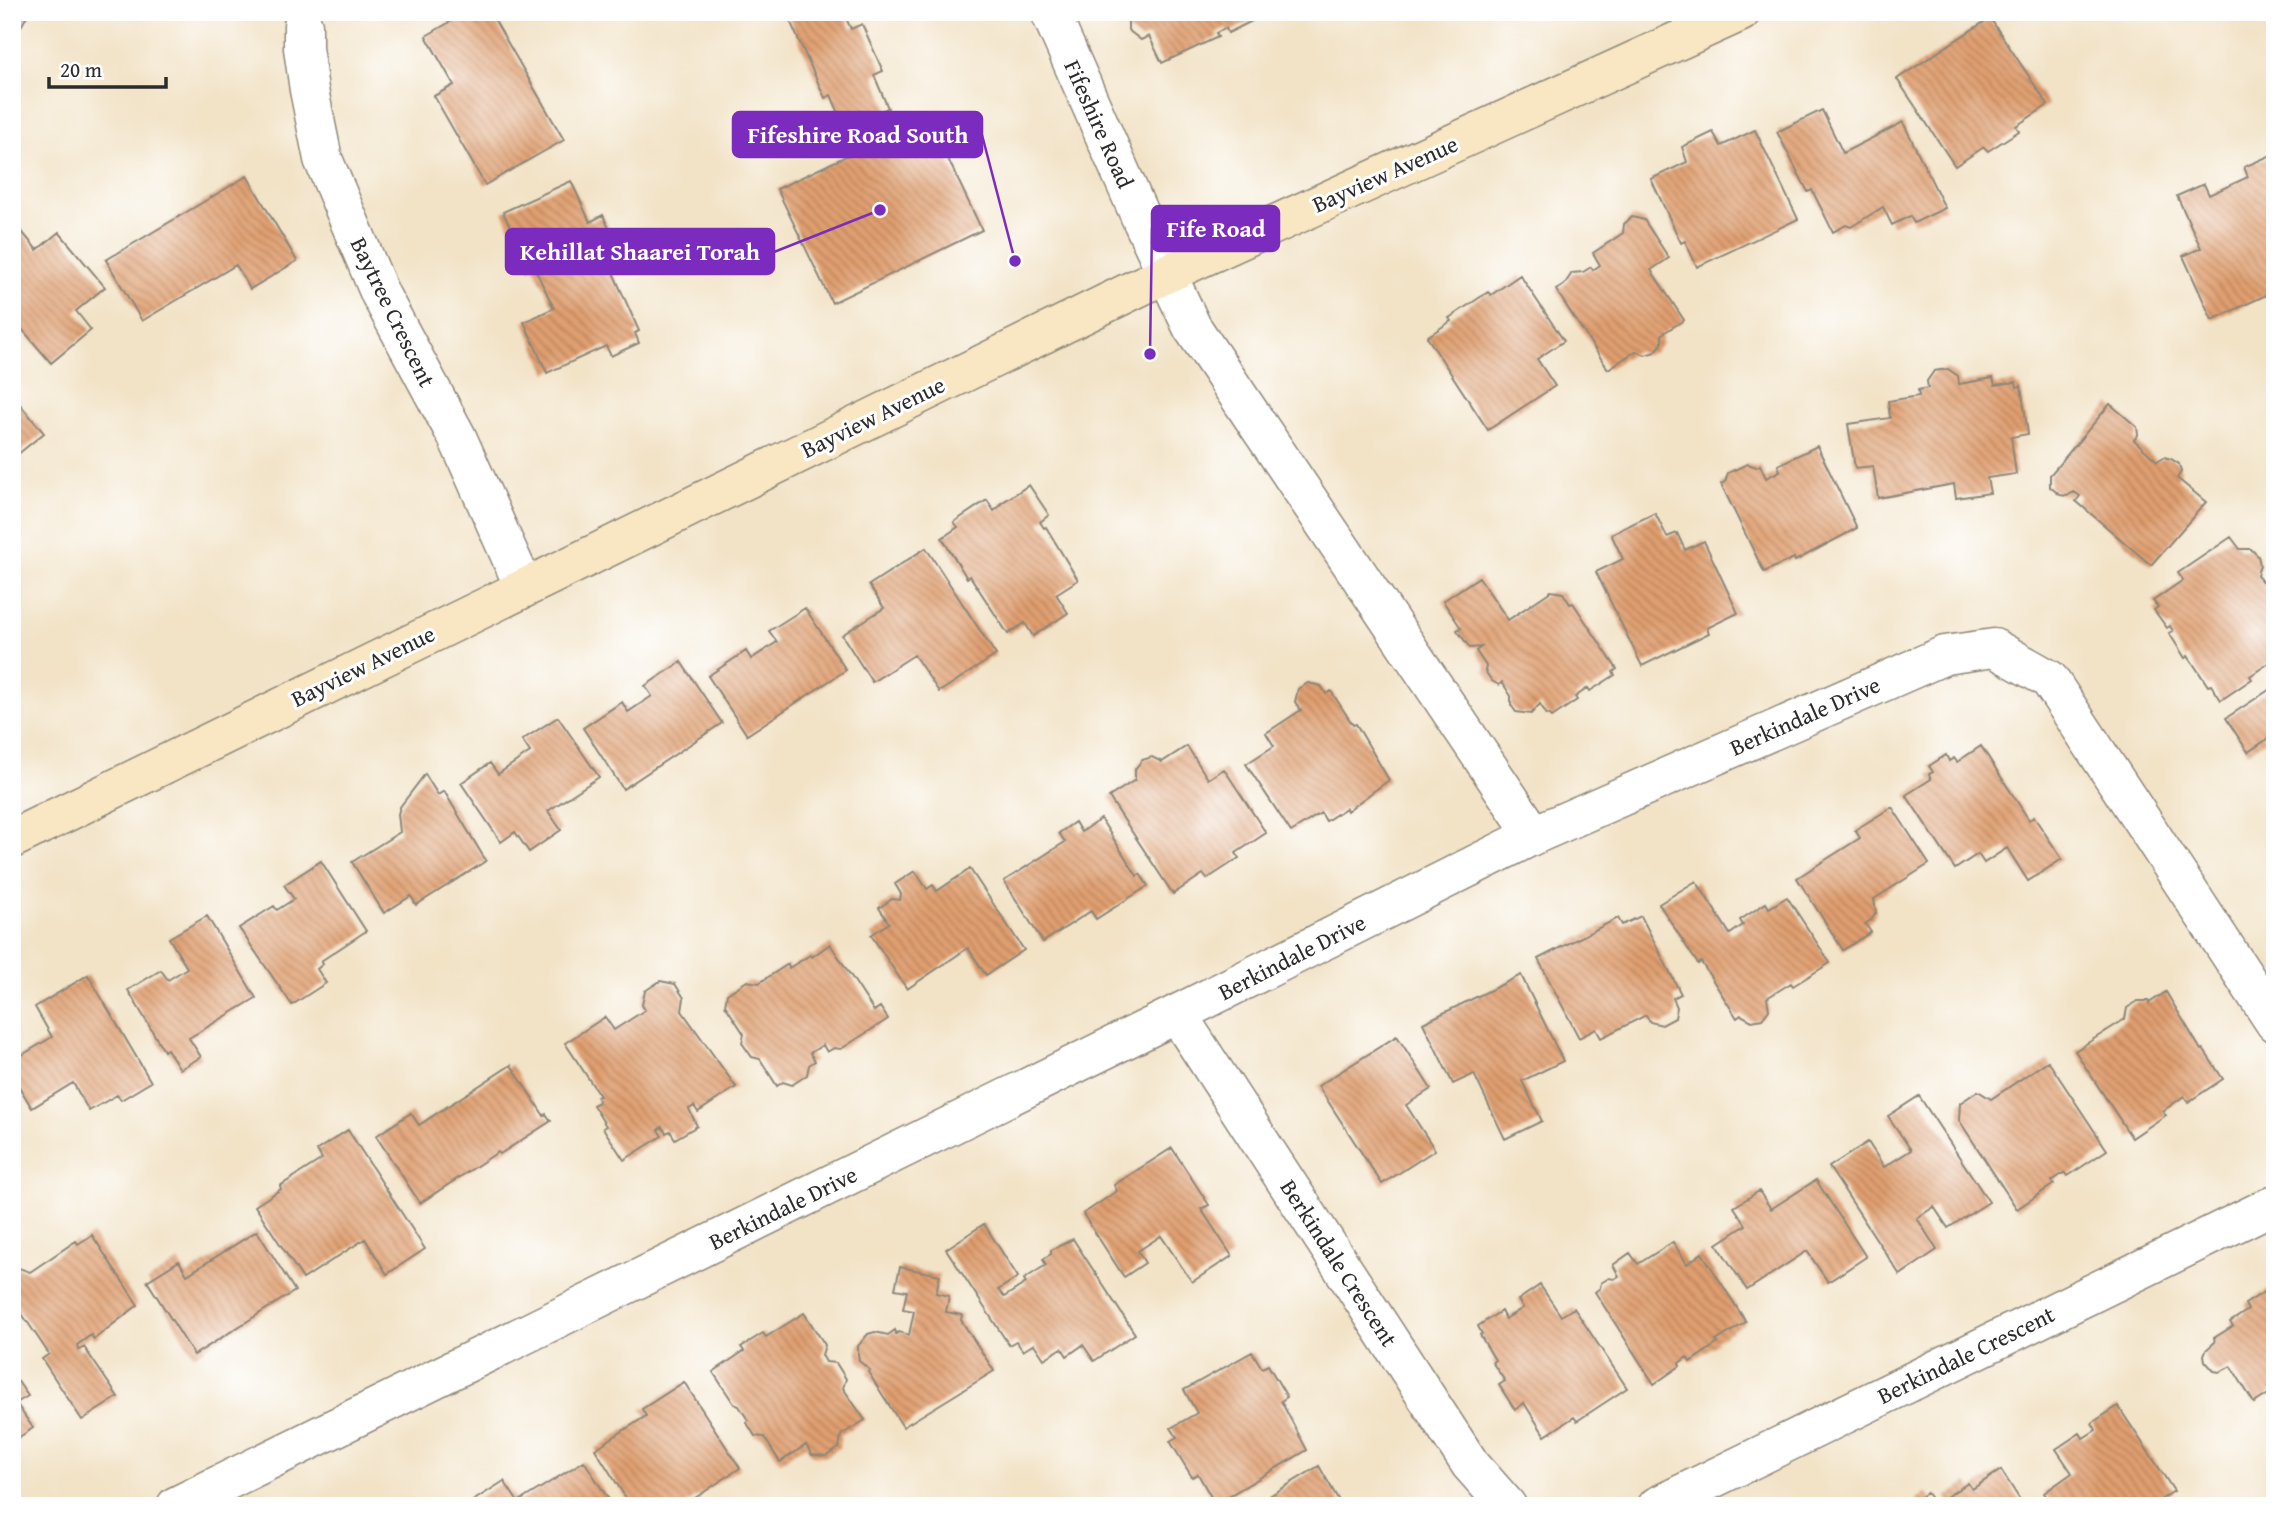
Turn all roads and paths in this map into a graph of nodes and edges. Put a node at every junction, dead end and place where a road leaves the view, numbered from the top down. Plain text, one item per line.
1 (1050, 12) edge
2 (1741, 12) edge
3 (303, 24) dead end
4 (1166, 274) junction
5 (524, 587) junction
6 (1534, 835) junction
7 (12, 839) edge
8 (1177, 1014) junction
9 (2275, 1023) edge
10 (2275, 1204) edge
11 (176, 1506) edge
12 (1507, 1506) edge
13 (1657, 1506) edge

1 - 4 street, Fifeshire Road
2 - 4 main road, Bayview Avenue
3 - 5 street, Baytree Crescent
4 - 5 main road, Bayview Avenue
4 - 6 street, Fifeshire Road
5 - 7 main road, Bayview Avenue
6 - 8 street, Berkindale Drive
6 - 9 street, Berkindale Drive
8 - 11 street, Berkindale Drive
8 - 12 street, Berkindale Crescent
10 - 13 street, Berkindale Crescent

